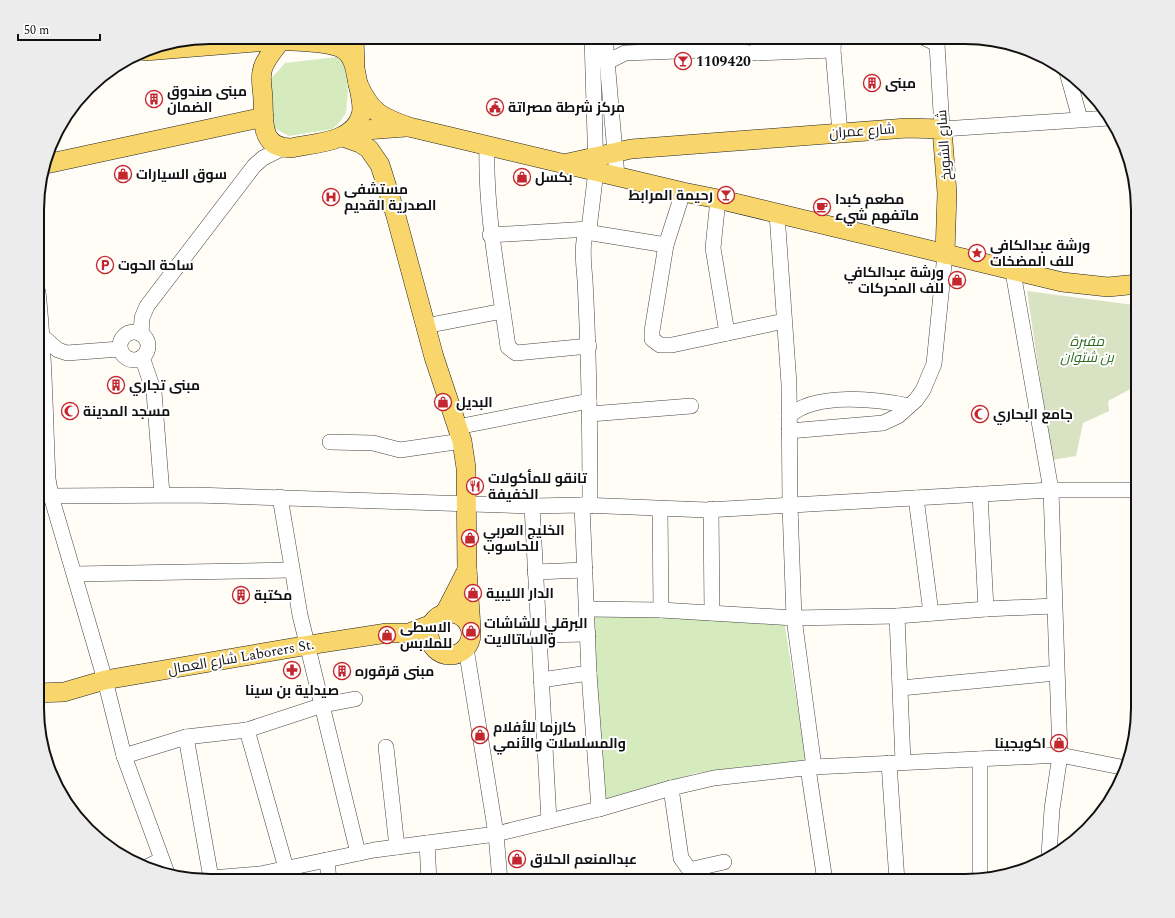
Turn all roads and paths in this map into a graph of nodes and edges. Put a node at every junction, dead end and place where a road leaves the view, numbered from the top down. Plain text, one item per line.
1 (277, 44) edge
2 (314, 44) edge
3 (354, 44) edge
4 (592, 44) edge
5 (606, 44) edge
6 (697, 44) edge
7 (710, 44) edge
8 (759, 44) edge
9 (834, 44) edge
10 (938, 44) edge
11 (758, 53) junction
12 (607, 62) junction
13 (355, 64) junction
14 (1070, 81) edge
15 (358, 84) junction
16 (264, 117) junction
17 (1103, 118) edge
18 (1080, 119) junction
19 (409, 127) junction
20 (942, 129) junction
21 (840, 133) junction
22 (348, 134) junction
23 (487, 145) junction
24 (283, 148) junction
25 (616, 152) junction
26 (51, 163) edge
27 (596, 163) junction
28 (617, 176) junction
29 (683, 192) junction
30 (718, 199) junction
31 (777, 214) junction
32 (588, 230) junction
33 (490, 235) junction
34 (666, 245) junction
35 (945, 254) junction
36 (1013, 272) junction
37 (1131, 285) edge
38 (503, 311) junction
39 (784, 321) junction
40 (425, 326) junction
41 (727, 333) junction
42 (141, 334) junction
43 (44, 338) edge
44 (589, 346) junction
45 (120, 349) junction
46 (142, 357) junction
47 (690, 406) dead end
48 (909, 406) junction
49 (590, 407) junction
50 (44, 420) edge
51 (789, 424) junction
52 (459, 434) junction
53 (330, 442) dead end
54 (1051, 490) junction
55 (1131, 492) edge
56 (162, 494) junction
57 (980, 494) junction
58 (51, 496) junction
59 (280, 498) junction
60 (916, 498) junction
61 (467, 504) junction
62 (532, 506) junction
63 (586, 506) junction
64 (790, 506) junction
65 (660, 509) junction
66 (711, 509) junction
67 (467, 569) junction
68 (291, 570) junction
69 (585, 570) junction
70 (535, 572) junction
71 (75, 574) junction
72 (1054, 606) junction
73 (587, 609) junction
74 (986, 609) junction
75 (661, 610) junction
76 (712, 613) junction
77 (931, 613) junction
78 (897, 616) junction
79 (794, 618) junction
80 (438, 619) junction
81 (471, 628) junction
82 (387, 633) junction
83 (538, 634) junction
84 (588, 634) junction
85 (309, 645) junction
86 (466, 648) junction
87 (442, 653) junction
88 (589, 673) junction
89 (1056, 673) junction
90 (105, 680) junction
91 (541, 680) junction
92 (901, 688) junction
93 (44, 693) edge
94 (355, 699) dead end
95 (323, 706) junction
96 (247, 730) junction
97 (186, 737) junction
98 (386, 747) dead end
99 (1060, 755) junction
100 (124, 756) junction
101 (980, 759) junction
102 (896, 763) junction
103 (811, 767) junction
104 (1120, 767) edge
105 (671, 788) junction
106 (599, 809) junction
107 (549, 821) junction
108 (496, 834) junction
109 (427, 843) junction
110 (397, 847) junction
111 (1049, 851) edge
112 (358, 853) junction
113 (327, 860) junction
114 (724, 862) dead end
115 (164, 866) edge
116 (286, 868) junction
117 (206, 874) edge
118 (269, 874) edge
119 (328, 874) edge
120 (429, 874) edge
121 (499, 874) edge
122 (824, 874) edge
123 (897, 874) edge
124 (980, 874) edge

1 - 16 main road
2 - 13 main road
3 - 13 main road
4 - 27 street
5 - 12 street
6 - 12 street
7 - 11 street
8 - 11 street
9 - 11 street
9 - 21 street
10 - 20 street, شارع الشويخ
12 - 25 street
13 - 15 main road
14 - 18 street
15 - 19 main road
15 - 22 main road
16 - 24 main road
16 - 26 main road
17 - 18 street, شارع عمران
18 - 20 street, شارع عمران
19 - 22 main road
19 - 23 main road
20 - 21 main road, شارع عمران
20 - 35 main road, شارع الشويخ
21 - 25 main road, شارع عمران
22 - 24 main road
22 - 40 main road
23 - 27 main road, شارع عمران
23 - 33 street
24 - 42 street
25 - 27 main road, شارع عمران
25 - 28 street
27 - 28 main road
27 - 32 street
28 - 29 main road
29 - 30 main road
29 - 34 street
30 - 31 main road
30 - 41 street
31 - 35 main road
31 - 39 street
32 - 33 street
32 - 34 street
32 - 44 street
33 - 38 street
34 - 41 street
35 - 36 main road
35 - 48 street
36 - 37 main road
36 - 54 street
38 - 40 street
38 - 44 street
39 - 41 street
39 - 51 street
40 - 52 main road
42 - 45 street
42 - 46 street
43 - 45 street
44 - 49 street
45 - 46 street
46 - 56 street
47 - 49 street
48 - 51 street
48 - 51 street
49 - 52 street
49 - 63 street
50 - 58 street
51 - 64 street
52 - 53 street
52 - 61 main road
54 - 55 street
54 - 57 street
54 - 72 street
56 - 58 street
56 - 59 street
57 - 60 street
57 - 74 street
58 - 71 street
59 - 61 street
59 - 68 street
60 - 64 street
60 - 77 street
61 - 62 street
61 - 67 main road
62 - 63 street
62 - 70 street
63 - 65 street
63 - 69 street
64 - 66 street
64 - 79 street
65 - 66 street
65 - 75 street
66 - 76 street
67 - 80 main road
67 - 81 main road
68 - 71 street
68 - 85 street
69 - 70 street
69 - 73 street
70 - 83 street
71 - 90 street
72 - 74 street
72 - 89 street
73 - 75 street
73 - 84 street
74 - 77 street
75 - 76 street
76 - 79 street
77 - 78 street
78 - 79 street
78 - 92 street
79 - 103 street
80 - 81 main road
80 - 82 main road
80 - 87 main road
81 - 86 main road
82 - 85 main road, شارع العمال Laborers St.
82 - 87 main road, شارع العمال Laborers St.
83 - 84 street
83 - 91 street
84 - 88 street
85 - 90 main road, شارع العمال Laborers St.
85 - 95 street
86 - 87 main road
86 - 108 street
88 - 91 street
88 - 106 street
89 - 92 street
89 - 99 street
90 - 93 main road, شارع العمال Laborers St.
90 - 100 street
91 - 107 street
92 - 102 street
94 - 95 street
95 - 96 street
95 - 112 street
96 - 97 street
96 - 116 street
97 - 100 street
97 - 117 street
98 - 110 street
99 - 101 street
99 - 104 street
99 - 111 street
100 - 115 street
101 - 102 street
101 - 124 street
102 - 103 street
102 - 123 street
103 - 105 street
103 - 122 street
105 - 106 street
105 - 114 street
106 - 107 street
107 - 108 street
108 - 109 street
108 - 121 street
109 - 110 street
109 - 120 street
110 - 112 street
112 - 113 street
113 - 116 street
113 - 119 street
116 - 118 street

